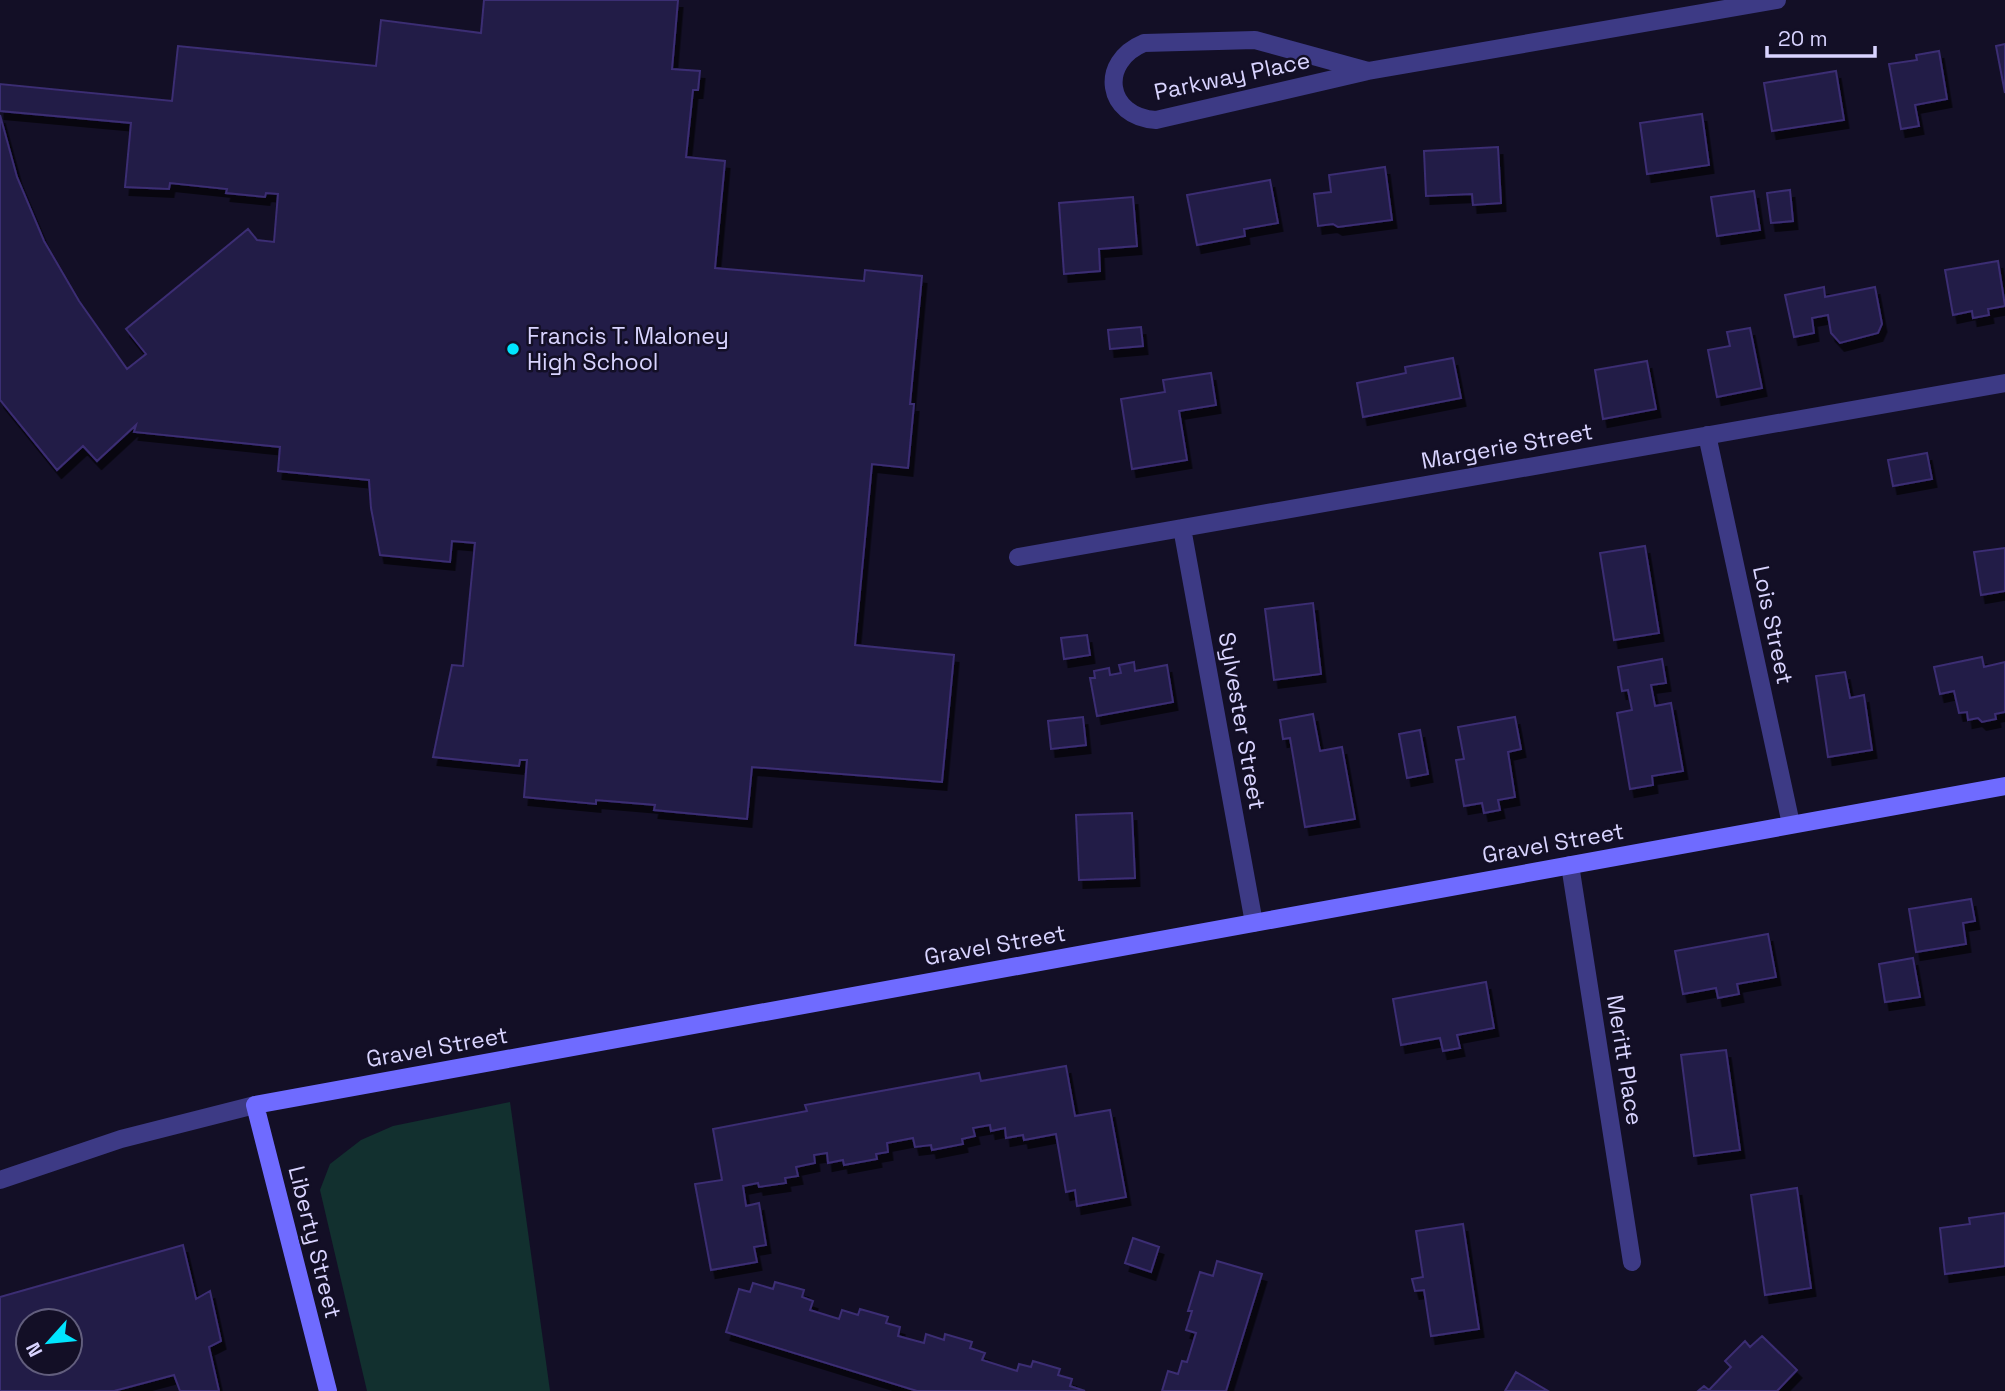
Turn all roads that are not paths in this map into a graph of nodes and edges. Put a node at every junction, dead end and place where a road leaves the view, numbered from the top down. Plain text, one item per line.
1 (1777, 0) edge
2 (1368, 71) junction
3 (2005, 383) edge
4 (1707, 435) junction
5 (1182, 528) junction
6 (1018, 557) dead end
7 (2005, 786) edge
8 (1791, 824) junction
9 (1570, 865) junction
10 (1254, 923) junction
11 (256, 1105) junction
12 (0, 1180) edge
13 (1632, 1262) dead end
14 (328, 1391) edge

1 - 2 street, Parkway Place
2 - 2 street, Parkway Place
3 - 4 street, Margerie Street
4 - 5 street, Margerie Street
4 - 8 street, Lois Street
5 - 6 street, Margerie Street
5 - 10 street, Sylvester Street
7 - 8 main road, Gravel Street
8 - 9 main road, Gravel Street
9 - 10 main road, Gravel Street
9 - 13 street, Meritt Place
10 - 11 main road, Gravel Street
11 - 12 street, Gravel Street
11 - 14 main road, Liberty Street

